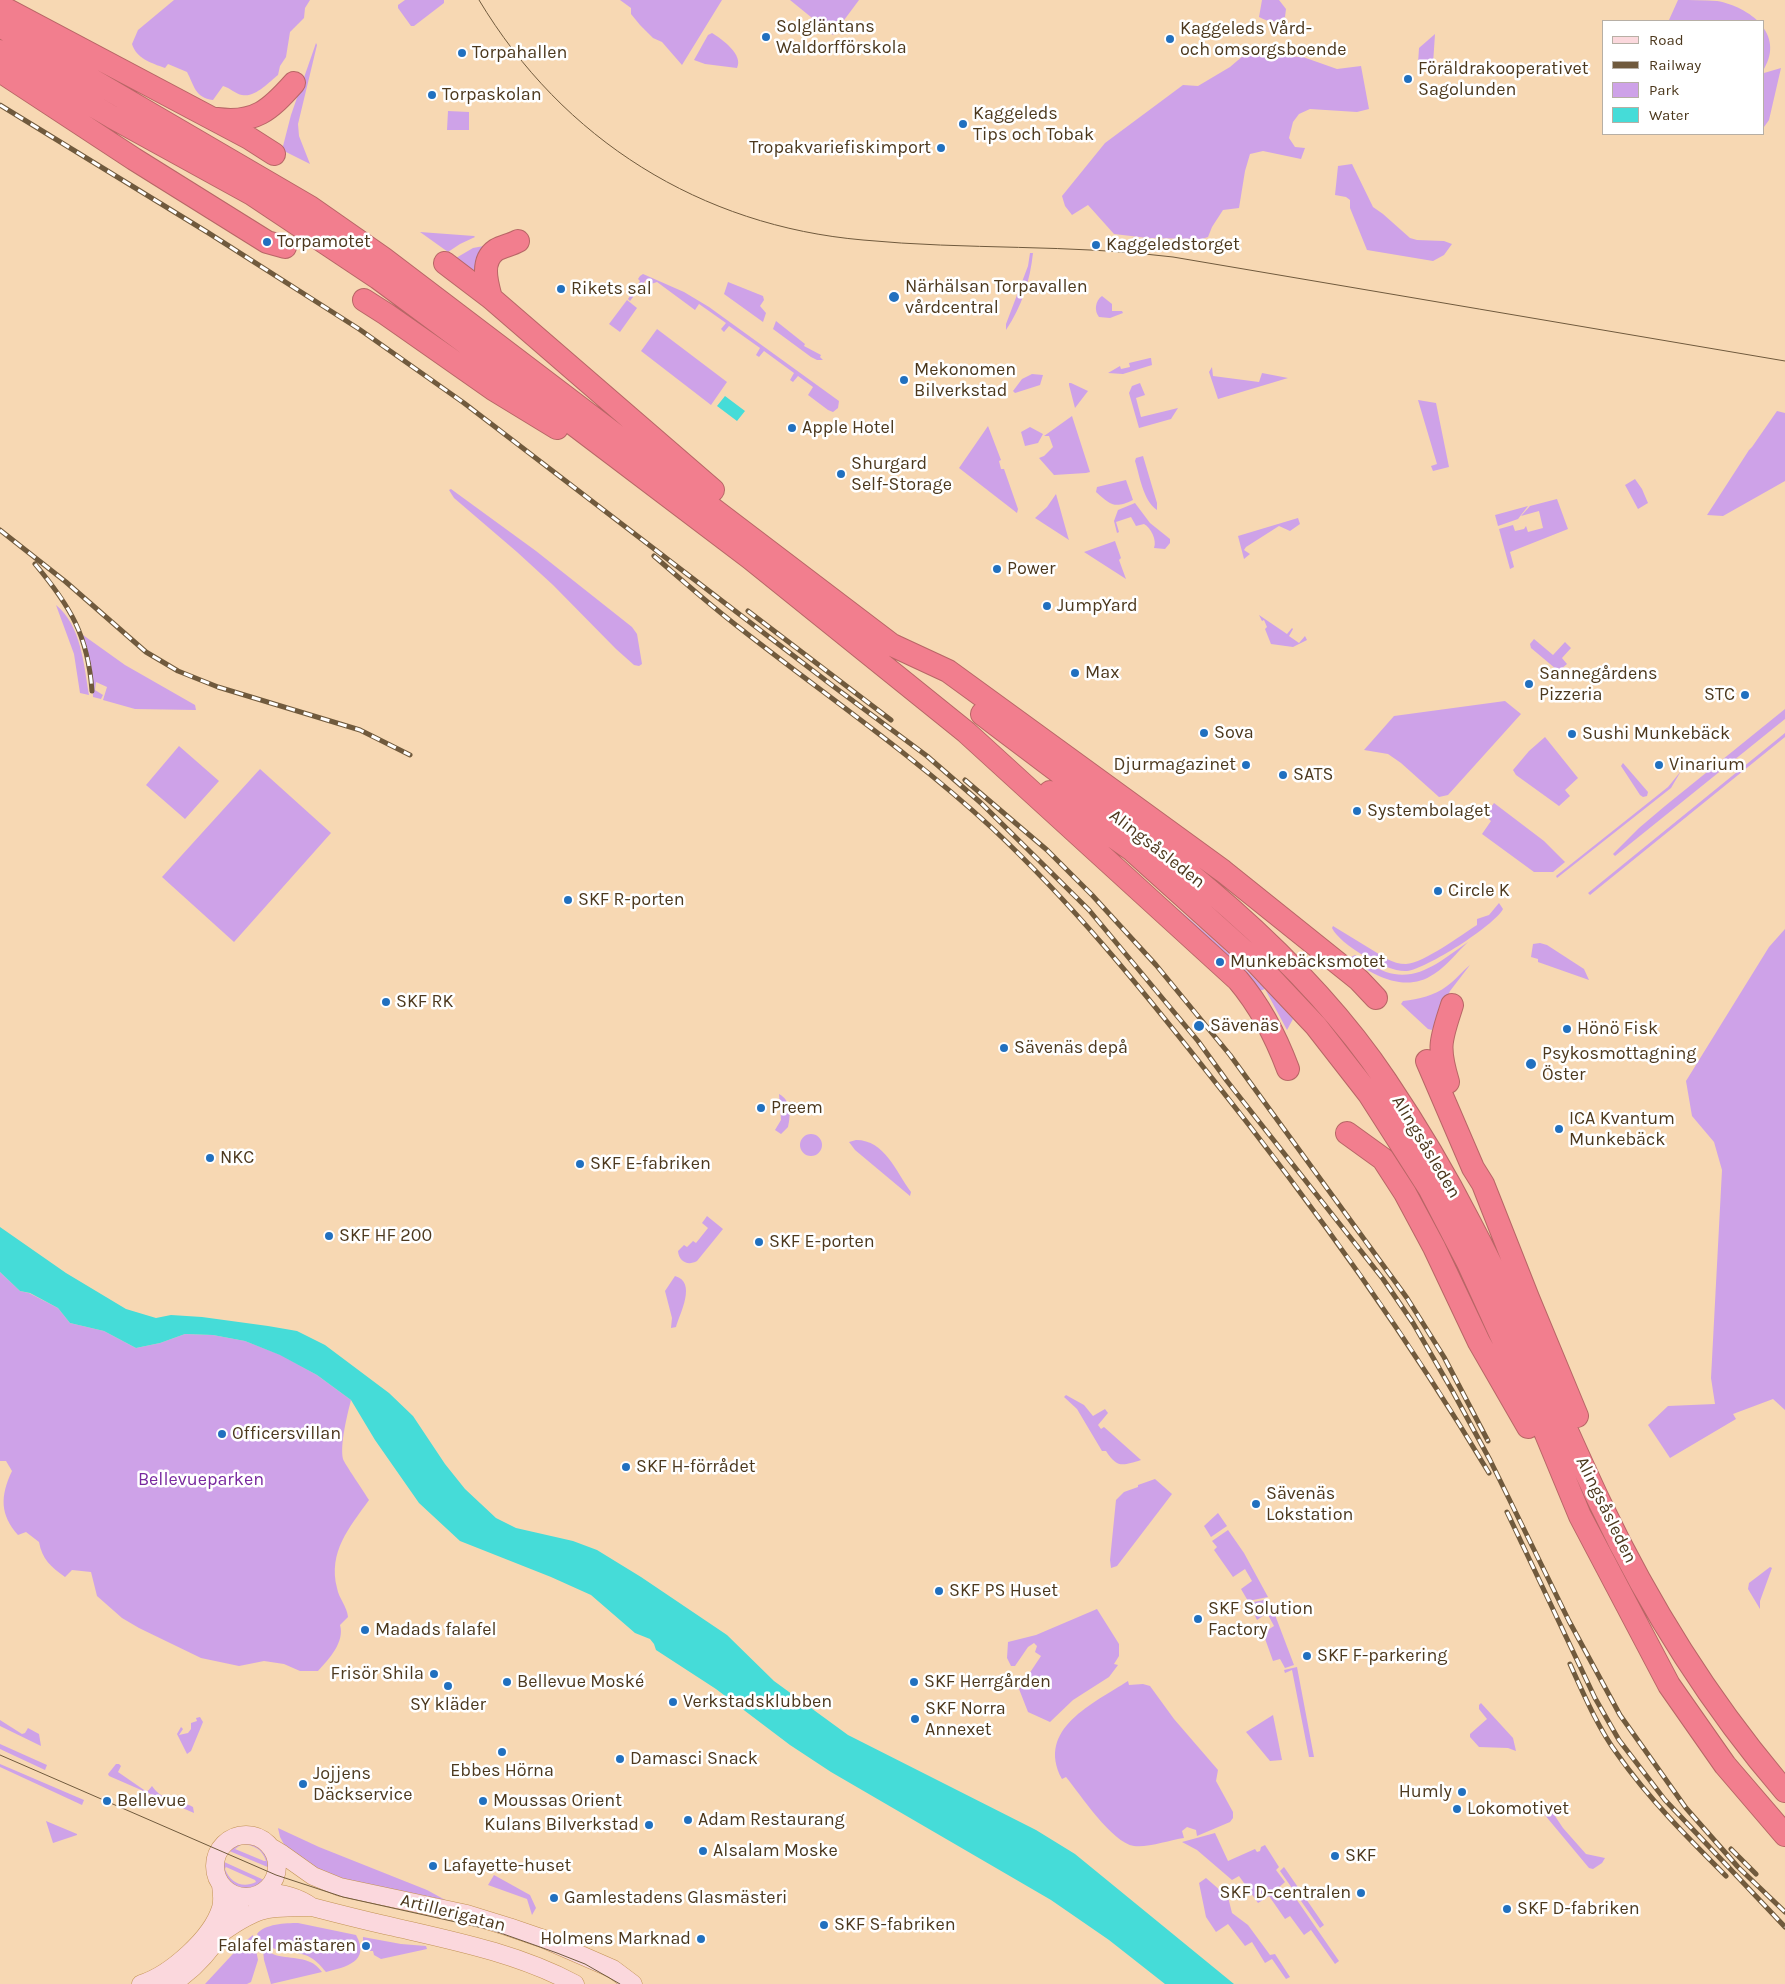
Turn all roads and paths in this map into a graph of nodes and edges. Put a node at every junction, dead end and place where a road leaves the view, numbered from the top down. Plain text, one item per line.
1 (0, 6) edge
2 (0, 26) edge
3 (0, 51) edge
4 (0, 71) edge
5 (294, 83) dead end
6 (211, 118) junction
7 (274, 154) dead end
8 (518, 241) dead end
9 (285, 247) dead end
10 (445, 263) dead end
11 (491, 298) junction
12 (364, 300) dead end
13 (751, 548) junction
14 (892, 644) junction
15 (966, 732) junction
16 (1376, 998) dead end
17 (1452, 1005) dead end
18 (1427, 1061) dead end
19 (1288, 1069) dead end
20 (1347, 1133) dead end
21 (1483, 1184) junction
22 (1580, 1516) junction
23 (1625, 1551) junction
24 (1785, 1791) edge
25 (1785, 1836) edge
26 (272, 1848) junction
27 (222, 1885) junction
28 (253, 1895) junction
29 (312, 1907) junction
30 (222, 1932) junction
31 (141, 1984) edge
32 (172, 1984) edge
33 (575, 1984) edge
34 (633, 1984) edge

1 - 6 highway
2 - 13 highway
3 - 13 highway
4 - 9 highway
5 - 6 highway
6 - 7 highway
8 - 11 highway
10 - 11 highway
11 - 13 highway
12 - 13 highway
13 - 14 highway
13 - 15 highway
14 - 16 highway
14 - 23 highway, Alingsåsleden
15 - 19 highway
15 - 22 highway, Alingsåsleden
17 - 21 highway
18 - 21 highway
20 - 22 highway
21 - 23 highway
22 - 25 highway, Alingsåsleden
23 - 24 highway, Alingsåsleden
26 - 27 main road, Artillerigatan
26 - 28 main road
26 - 34 main road, Artillerigatan
27 - 28 main road, Artillerigatan
27 - 31 main road
28 - 29 main road, Artillerigatan
28 - 30 main road
29 - 30 main road
29 - 33 main road, Artillerigatan
30 - 32 main road

